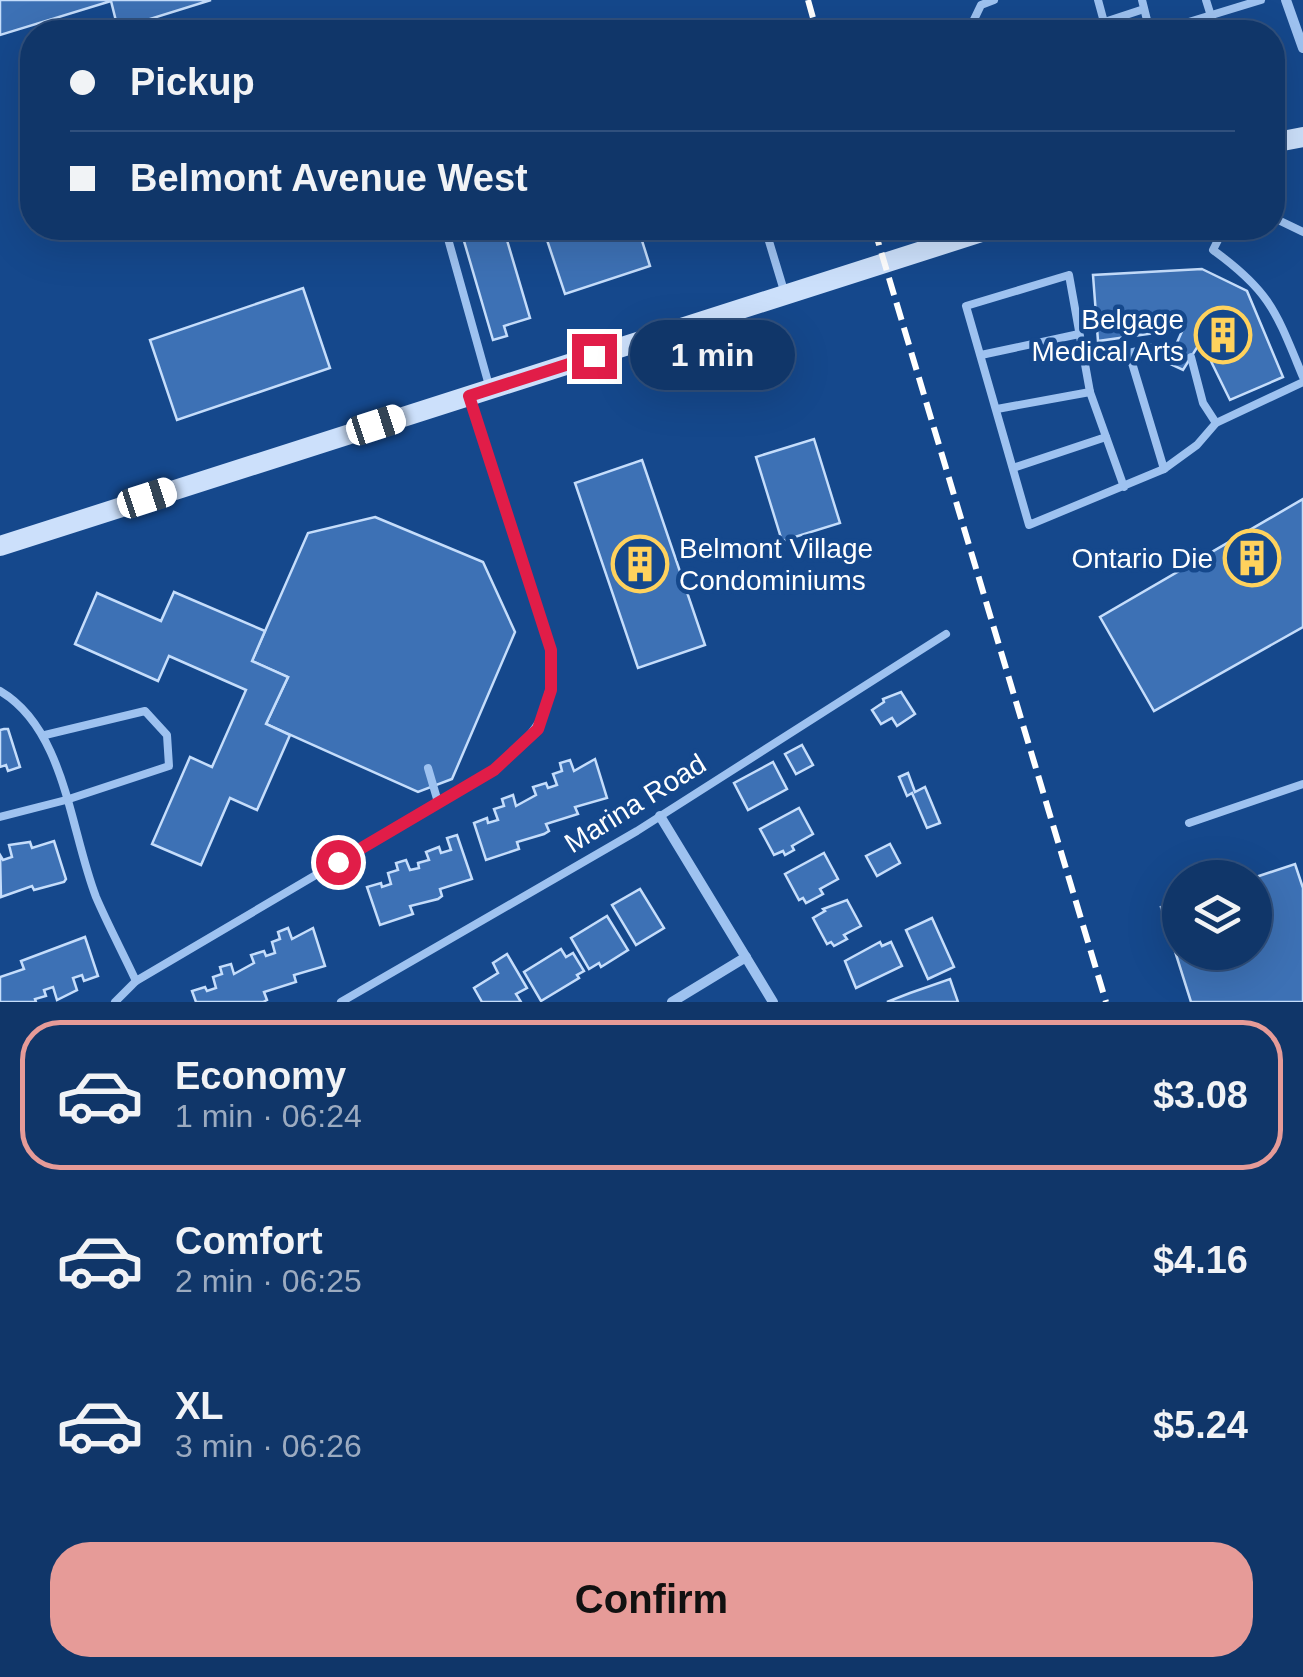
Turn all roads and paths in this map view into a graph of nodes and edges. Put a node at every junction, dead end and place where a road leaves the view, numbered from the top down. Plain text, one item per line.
1 (994, 0) edge
2 (1206, 0) edge
3 (1262, 0) edge
4 (1286, 0) edge
5 (1143, 4) edge
6 (1211, 16) junction
7 (974, 20) edge
8 (1108, 20) edge
9 (1196, 20) edge
10 (1212, 20) edge
11 (1303, 48) edge
12 (448, 240) edge
13 (769, 240) edge
14 (956, 240) edge
15 (1218, 240) edge
16 (785, 294) junction
17 (1080, 334) junction
18 (1175, 347) dead end
19 (981, 355) junction
20 (1192, 357) dead end
21 (1303, 379) edge
22 (490, 389) junction
23 (1090, 392) junction
24 (469, 396) junction
25 (997, 410) junction
26 (1216, 424) junction
27 (1106, 438) junction
28 (1013, 468) junction
29 (1164, 469) junction
30 (1124, 487) junction
31 (0, 546) edge
32 (946, 634) dead end
33 (0, 690) edge
34 (45, 735) junction
35 (428, 768) dead end
36 (1303, 784) edge
37 (66, 800) junction
38 (438, 802) junction
39 (660, 816) junction
40 (0, 817) edge
41 (1190, 823) dead end
42 (746, 957) junction
43 (136, 982) junction
44 (114, 1002) edge
45 (342, 1002) edge
46 (672, 1002) edge
47 (772, 1002) edge

1 - 7 lane
2 - 6 lane
3 - 6 lane
4 - 11 street
5 - 8 lane
6 - 9 lane
6 - 10 lane
12 - 22 lane
13 - 16 lane
14 - 16 street
15 - 21 lane
16 - 22 street
17 - 19 lane
17 - 19 lane
17 - 23 lane
18 - 29 lane
19 - 25 lane
20 - 26 lane
21 - 26 lane
22 - 24 street
23 - 25 lane
23 - 27 lane
24 - 31 street
24 - 38 lane
25 - 28 lane
26 - 29 lane
27 - 28 lane
27 - 30 lane
28 - 30 lane
29 - 30 lane
32 - 39 lane, Marina Road
33 - 34 lane
34 - 37 lane
34 - 37 lane
35 - 38 lane
36 - 41 lane
37 - 40 lane
37 - 43 lane
38 - 43 lane
39 - 42 street
39 - 45 lane, Marina Road
42 - 46 street
42 - 47 street
43 - 44 lane

